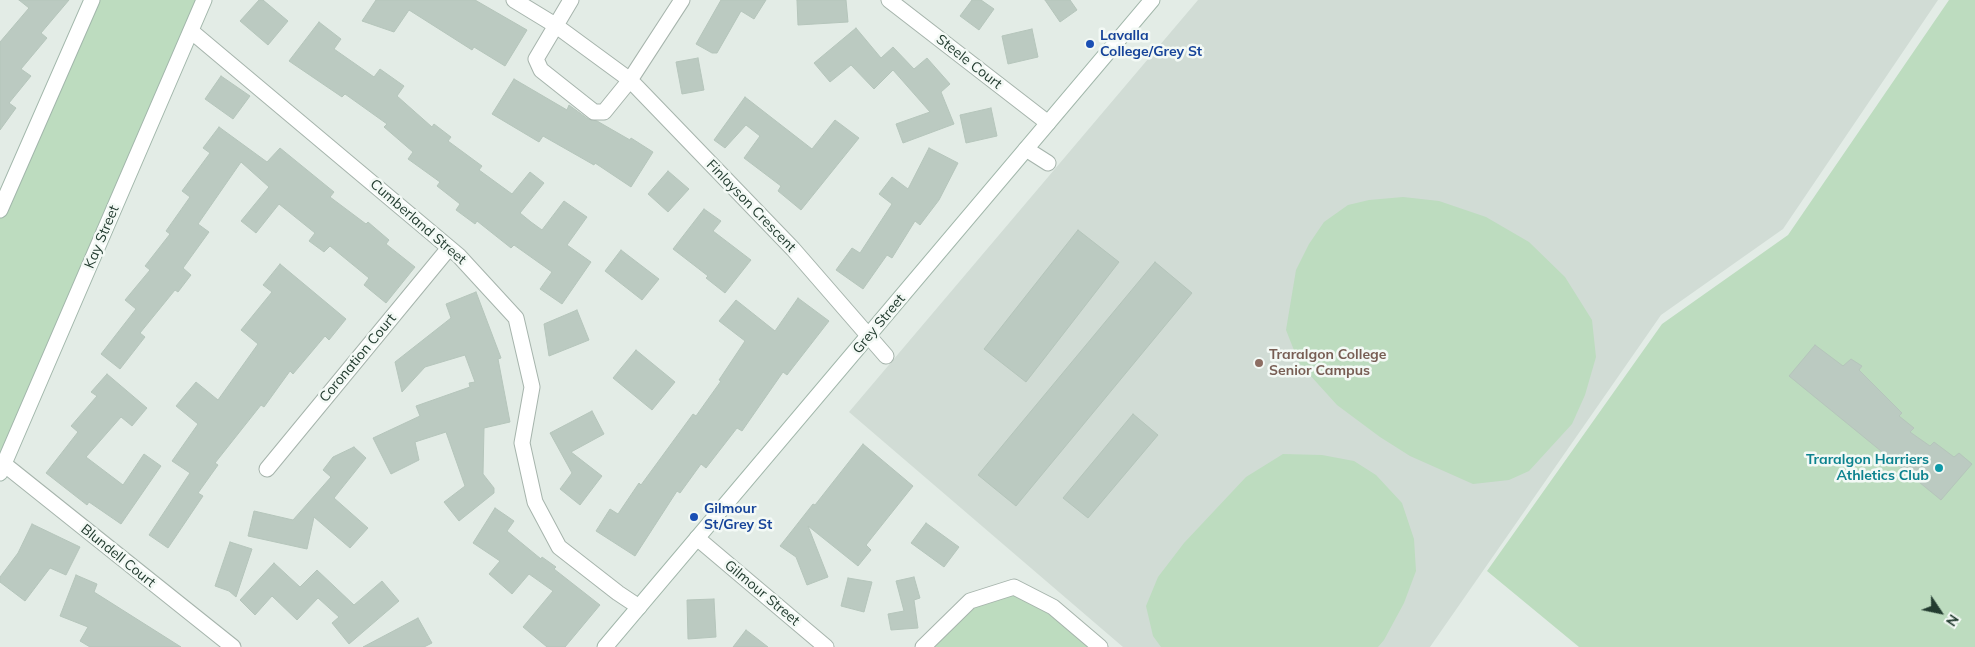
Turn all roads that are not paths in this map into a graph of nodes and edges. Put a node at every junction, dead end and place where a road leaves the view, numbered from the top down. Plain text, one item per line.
1 (92, 0) edge
2 (204, 0) edge
3 (514, 0) edge
4 (571, 0) edge
5 (682, 0) edge
6 (889, 0) edge
7 (1152, 0) edge
8 (555, 25) junction
9 (191, 31) junction
10 (630, 80) junction
11 (1048, 123) junction
12 (1026, 149) junction
13 (1048, 163) dead end
14 (0, 210) edge
15 (449, 248) junction
16 (868, 336) junction
17 (886, 356) dead end
18 (2, 468) edge
19 (267, 469) dead end
20 (697, 538) junction
21 (639, 607) junction
22 (233, 647) edge
23 (605, 647) edge
24 (826, 647) edge
25 (923, 647) edge
26 (1100, 647) edge

1 - 14 street
2 - 9 street, Kay Street
3 - 8 street, Finlayson Crescent
4 - 8 street
5 - 10 street
6 - 11 street, Steele Court
7 - 11 street, Grey Street
8 - 10 street, Finlayson Crescent
8 - 10 street
9 - 15 street, Cumberland Street
9 - 18 street, Kay Street
10 - 16 street, Finlayson Crescent
11 - 12 street, Grey Street
12 - 13 street
12 - 16 street, Grey Street
15 - 19 street, Coronation Court
15 - 21 street, Cumberland Street
16 - 17 street, Finlayson Crescent
16 - 20 street, Grey Street
18 - 22 street, Blundell Court
20 - 21 street, Grey Street
20 - 24 street, Gilmour Street
21 - 23 street, Grey Street
25 - 26 street

